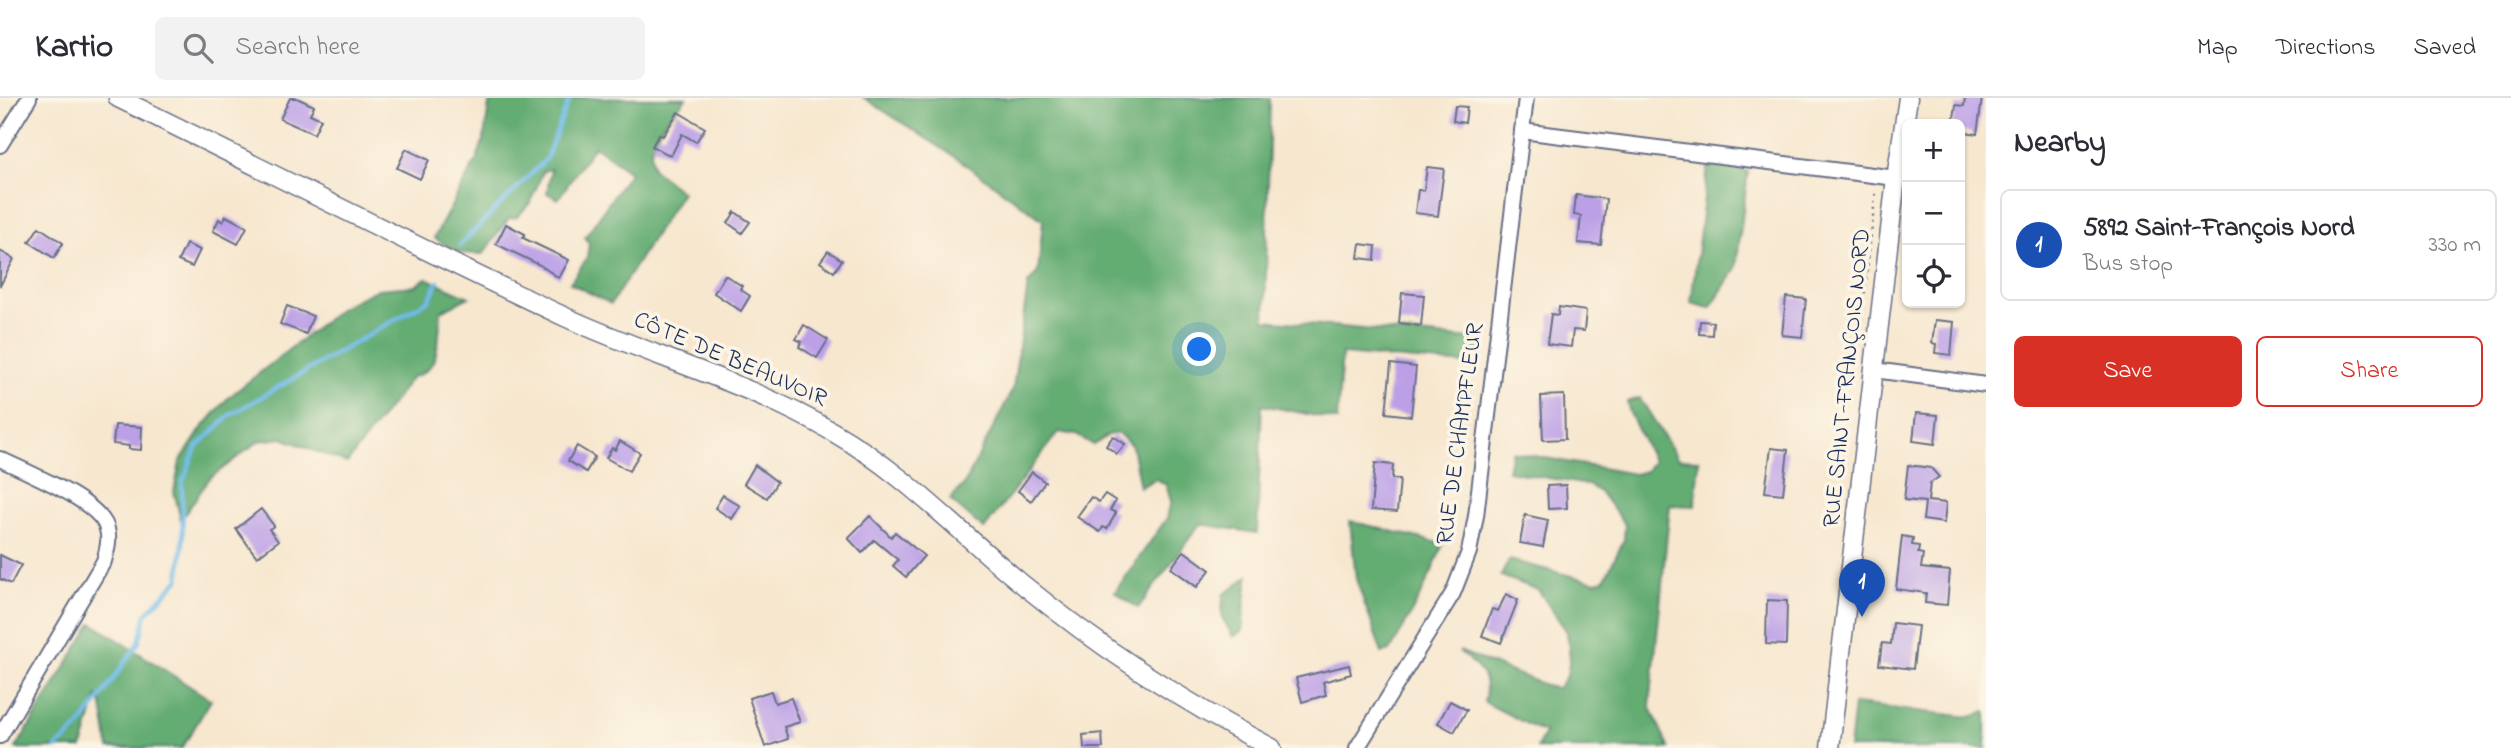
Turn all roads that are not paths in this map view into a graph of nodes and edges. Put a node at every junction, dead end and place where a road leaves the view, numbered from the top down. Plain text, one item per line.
1 (29, 98) edge
2 (118, 98) edge
3 (1526, 98) edge
4 (1908, 98) edge
5 (1522, 131) junction
6 (0, 145) edge
7 (1896, 178) junction
8 (1874, 370) junction
9 (1986, 385) edge
10 (0, 459) edge
11 (0, 736) edge
12 (1272, 748) edge
13 (1357, 748) edge
14 (1830, 748) edge

1 - 6 street
2 - 12 street, CÔTE DE BEAUVOIR
3 - 5 street, RUE DE CHAMPFLEUR
4 - 7 street, RUE SAINT-FRANÇOIS NORD
5 - 7 street
5 - 13 street, RUE DE CHAMPFLEUR
7 - 8 street, RUE SAINT-FRANÇOIS NORD
8 - 9 street
8 - 14 street, RUE SAINT-FRANÇOIS NORD
10 - 11 street

